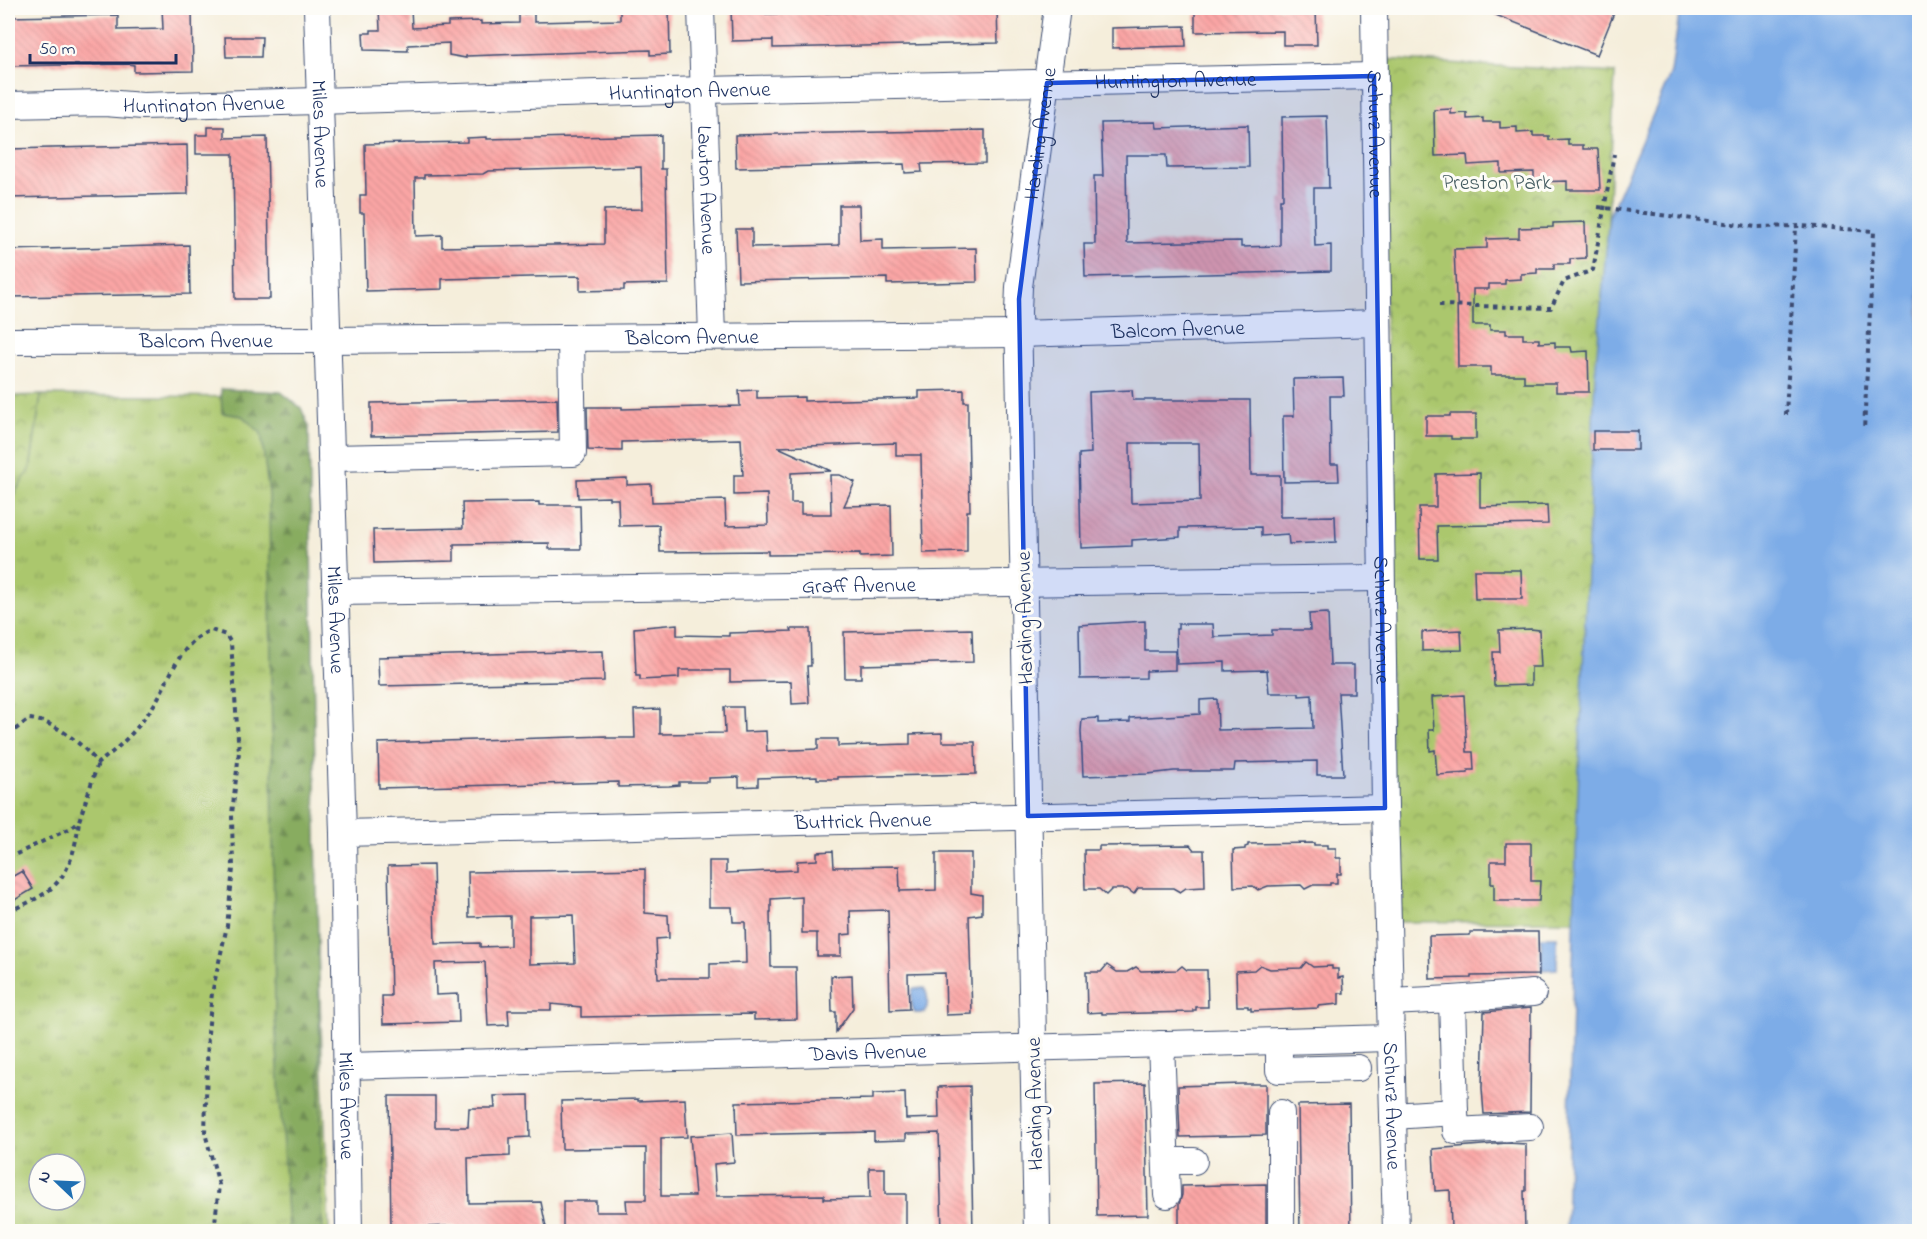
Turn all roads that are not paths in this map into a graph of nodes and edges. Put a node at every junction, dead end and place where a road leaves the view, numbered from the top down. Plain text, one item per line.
1 (317, 8) edge
2 (702, 8) edge
3 (1057, 8) edge
4 (1374, 8) edge
5 (1374, 76) junction
6 (1047, 83) junction
7 (704, 90) junction
8 (320, 99) junction
9 (8, 105) edge
10 (1377, 323) junction
11 (1018, 334) junction
12 (712, 336) junction
13 (571, 338) junction
14 (326, 340) junction
15 (8, 341) edge
16 (331, 458) junction
17 (1381, 578) junction
18 (1023, 584) junction
19 (335, 592) junction
20 (1385, 808) junction
21 (1028, 816) junction
22 (343, 833) junction
23 (1533, 993) dead end
24 (1452, 999) junction
25 (1390, 1002) junction
26 (1390, 1038) junction
27 (1279, 1041) junction
28 (1161, 1044) junction
29 (1033, 1048) junction
30 (346, 1066) junction
31 (1358, 1068) dead end
32 (1455, 1112) junction
33 (1281, 1113) dead end
34 (1393, 1116) junction
35 (1530, 1127) dead end
36 (1166, 1161) junction
37 (1194, 1161) dead end
38 (1167, 1195) dead end
39 (349, 1232) edge
40 (1037, 1232) edge
41 (1281, 1232) edge
42 (1396, 1232) edge

1 - 8 street, Miles Avenue
2 - 7 street, Lawton Avenue
3 - 6 street, Harding Avenue
4 - 5 street, Schurz Avenue
5 - 6 street, Huntington Avenue
5 - 10 street, Schurz Avenue
6 - 7 street, Huntington Avenue
6 - 11 street, Harding Avenue
7 - 8 street, Huntington Avenue
7 - 12 street, Lawton Avenue
8 - 9 street, Huntington Avenue
8 - 14 street, Miles Avenue
10 - 11 street, Balcom Avenue
10 - 17 street, Schurz Avenue
11 - 12 street, Balcom Avenue
11 - 18 street, Harding Avenue
12 - 13 street, Balcom Avenue
13 - 14 street, Balcom Avenue
13 - 16 street
14 - 15 street, Balcom Avenue
14 - 16 street, Miles Avenue
16 - 19 street, Miles Avenue
17 - 18 street, Graff Avenue
17 - 20 street, Schurz Avenue
18 - 19 street, Graff Avenue
18 - 21 street, Harding Avenue
19 - 22 street, Miles Avenue
20 - 21 street, Buttrick Avenue
20 - 25 street, Schurz Avenue
21 - 22 street, Buttrick Avenue
21 - 29 street, Harding Avenue
22 - 30 street, Miles Avenue
23 - 24 street
24 - 25 street
24 - 32 street
25 - 26 street, Schurz Avenue
26 - 27 street, Davis Avenue
26 - 34 street, Schurz Avenue
27 - 28 street, Davis Avenue
27 - 31 street
28 - 29 street, Davis Avenue
28 - 36 street
29 - 30 street, Davis Avenue
29 - 40 street, Harding Avenue
30 - 39 street, Miles Avenue
32 - 34 street
32 - 35 street
33 - 41 street
34 - 42 street, Schurz Avenue
36 - 37 street
36 - 38 street

